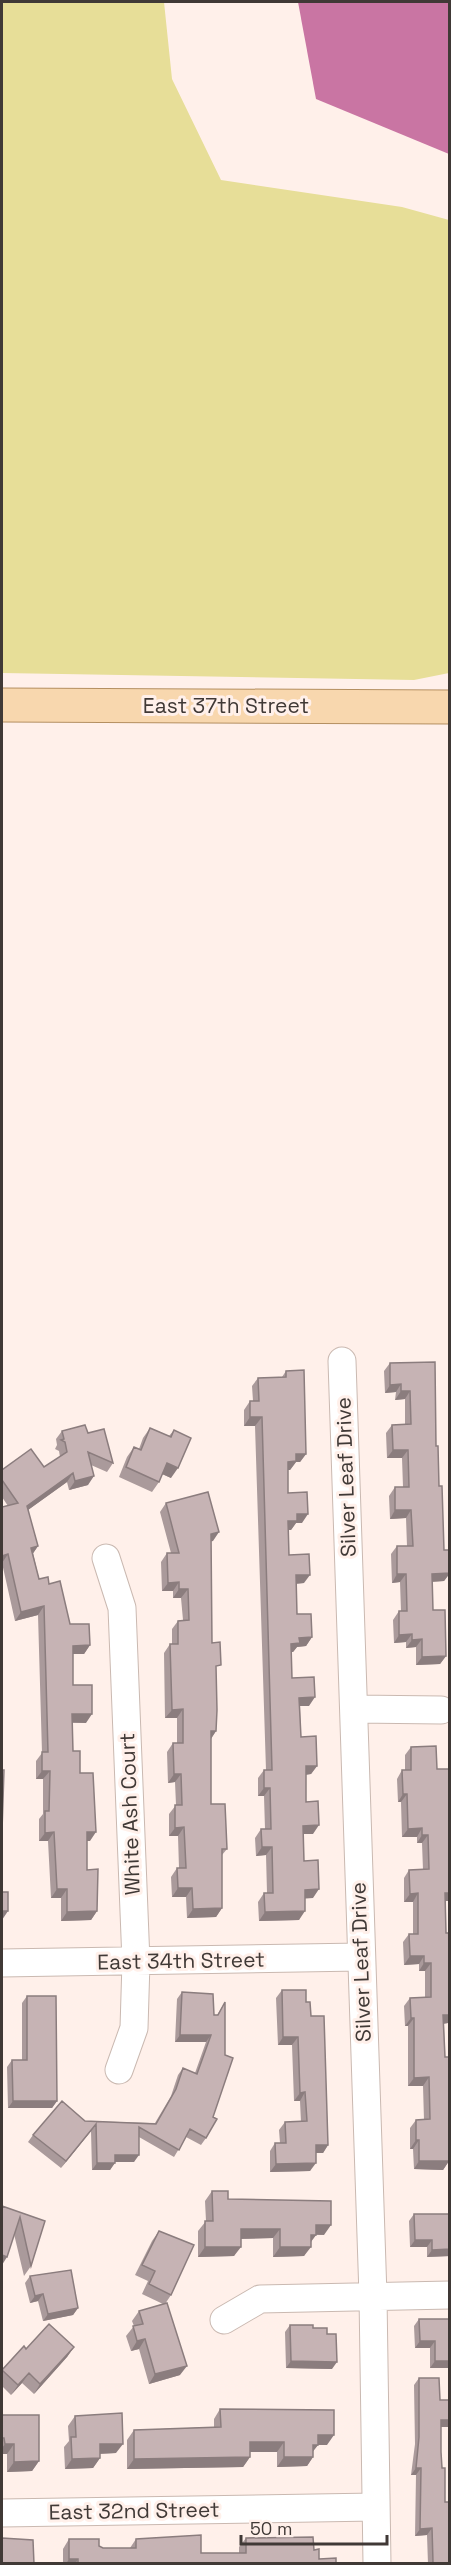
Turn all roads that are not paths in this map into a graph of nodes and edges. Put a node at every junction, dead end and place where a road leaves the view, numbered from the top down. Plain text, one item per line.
1 (2, 705) edge
2 (450, 707) edge
3 (342, 1361) dead end
4 (106, 1558) dead end
5 (356, 1709) junction
6 (441, 1710) dead end
7 (360, 1957) junction
8 (136, 1962) junction
9 (2, 1963) edge
10 (119, 2070) dead end
11 (450, 2295) edge
12 (373, 2296) junction
13 (224, 2320) dead end
14 (375, 2507) junction
15 (2, 2513) edge
16 (376, 2564) edge

1 - 2 main road, East 37th Street
3 - 5 street, Silver Leaf Drive
4 - 8 street, White Ash Court
5 - 6 street
5 - 7 street, Silver Leaf Drive
7 - 8 street, East 34th Street
7 - 12 street, Silver Leaf Drive
8 - 9 street, East 34th Street
8 - 10 street, White Ash Court
11 - 12 street
12 - 13 street
12 - 14 street, Silver Leaf Drive
14 - 15 street, East 32nd Street
14 - 16 street, Silver Leaf Drive

